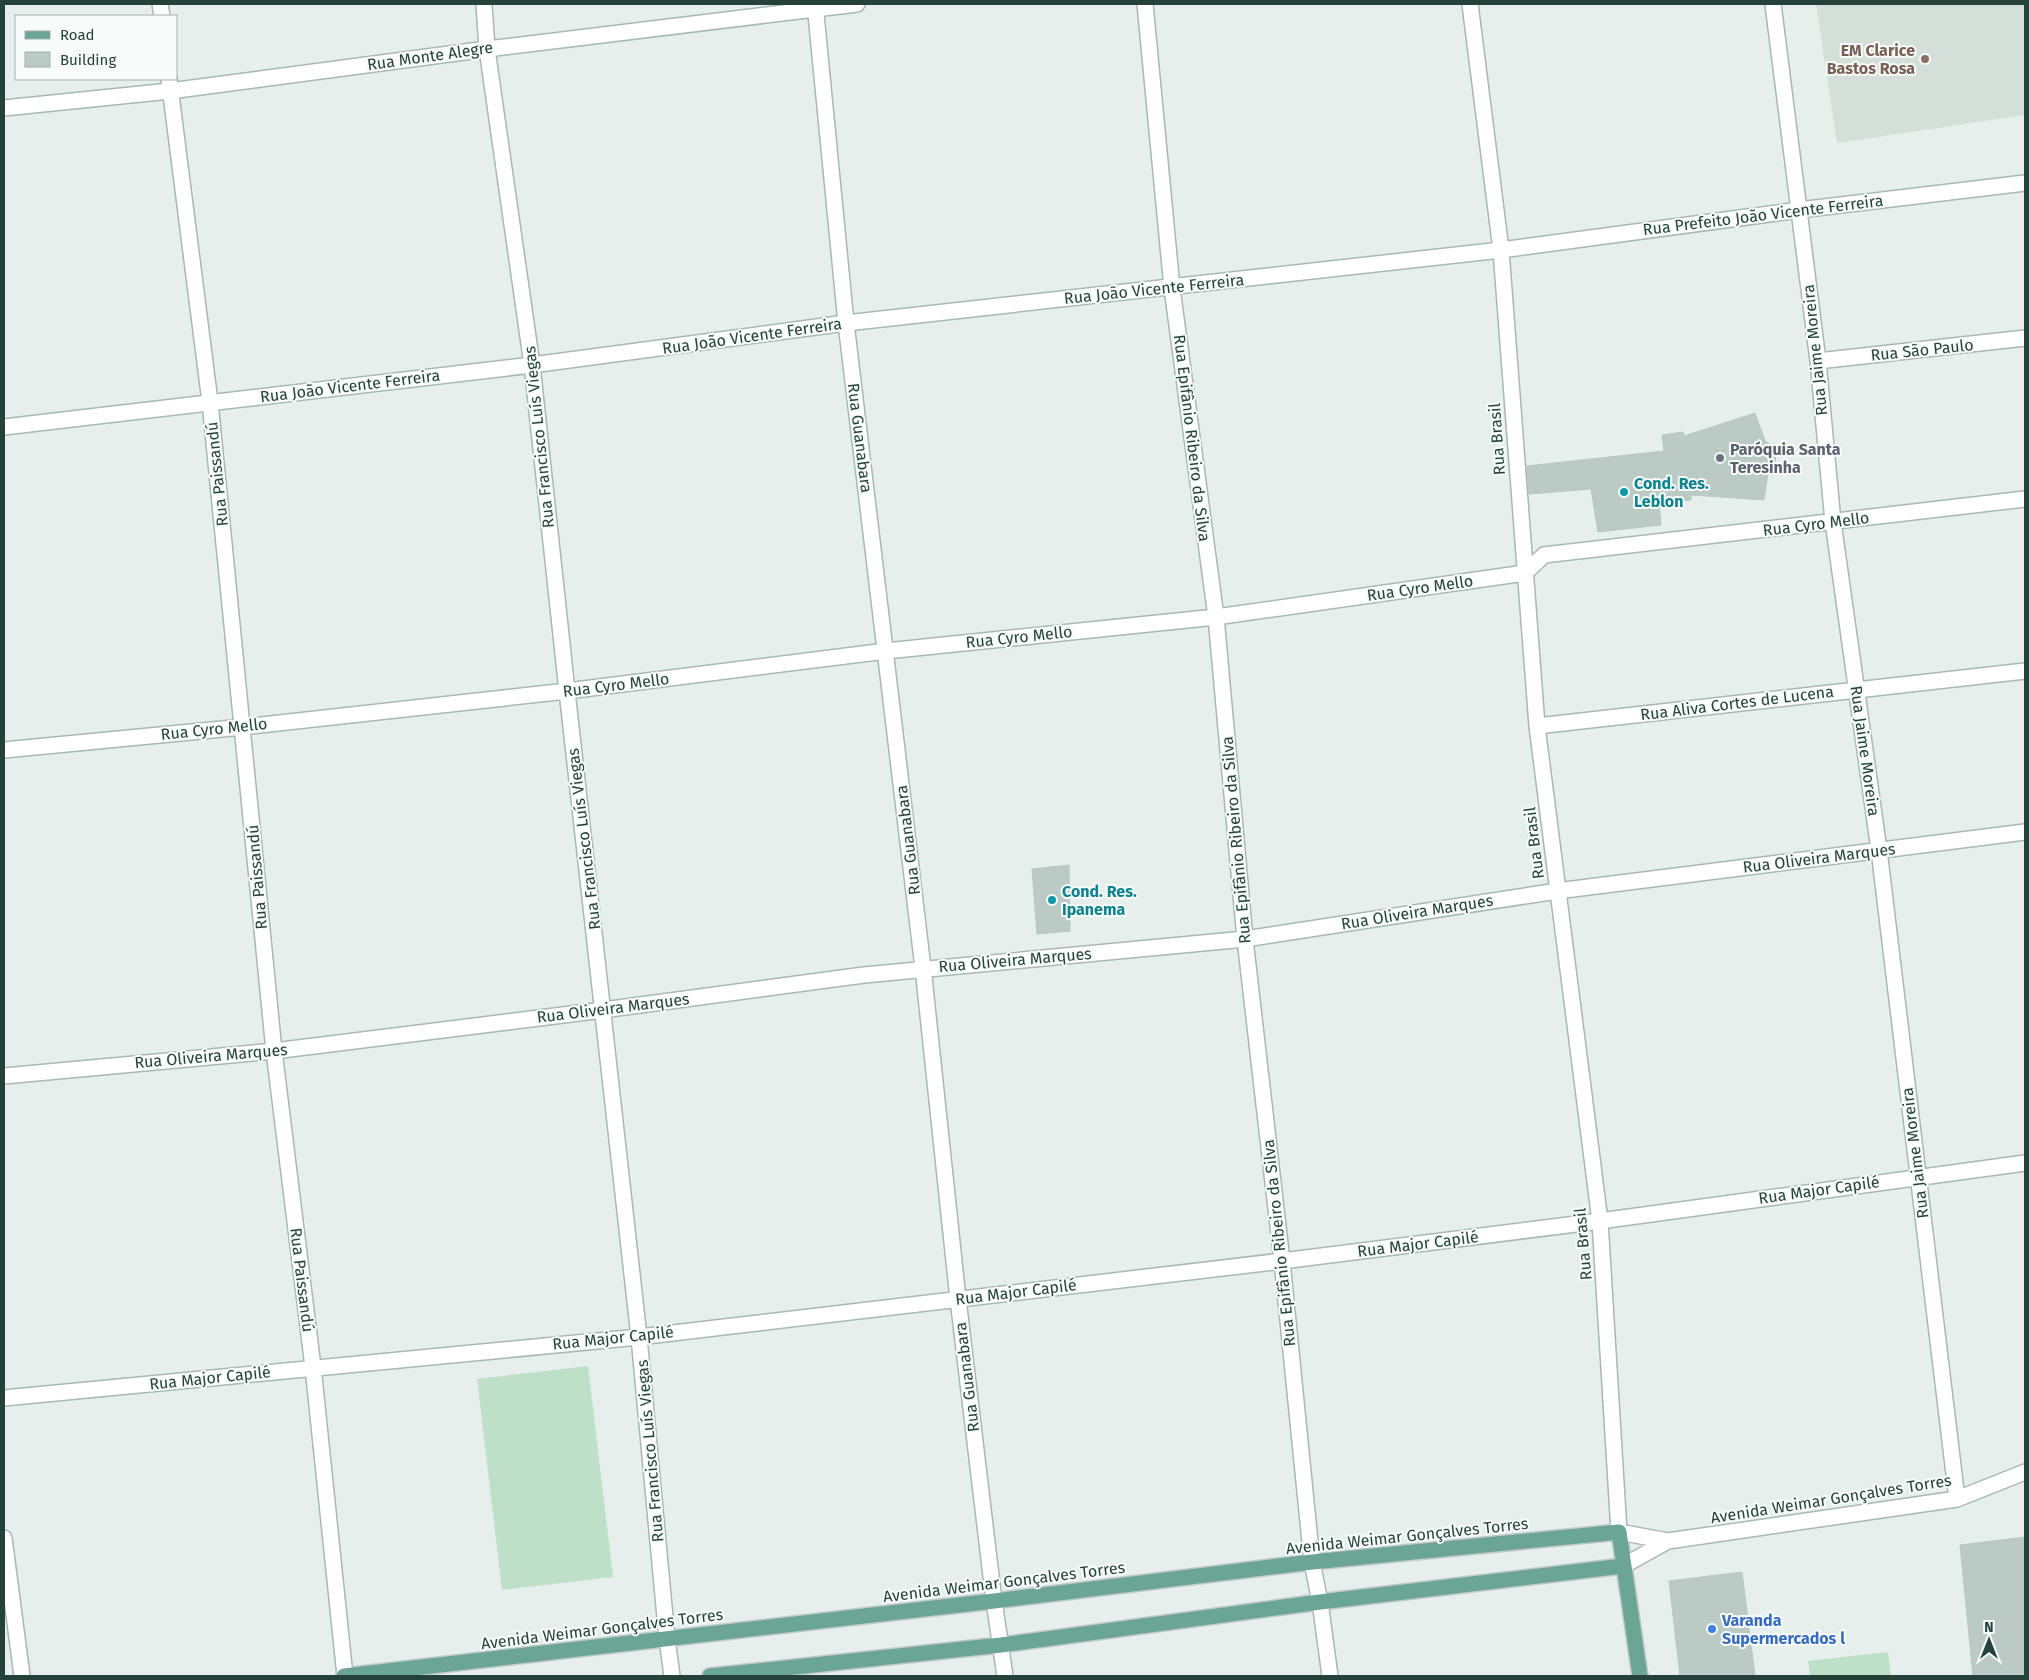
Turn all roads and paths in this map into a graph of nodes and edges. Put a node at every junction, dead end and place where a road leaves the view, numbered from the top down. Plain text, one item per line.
1 (484, 4) edge
2 (857, 4) edge
3 (1145, 4) edge
4 (1470, 4) edge
5 (1773, 4) edge
6 (815, 6) edge
7 (487, 49) junction
8 (170, 85) edge
9 (4, 108) edge
10 (2025, 183) edge
11 (1799, 210) junction
12 (1500, 250) junction
13 (1172, 288) junction
14 (846, 323) junction
15 (2025, 338) edge
16 (1818, 361) junction
17 (532, 365) junction
18 (210, 402) junction
19 (4, 426) edge
20 (2025, 499) edge
21 (1833, 522) junction
22 (1525, 573) junction
23 (1216, 617) junction
24 (886, 651) junction
25 (2025, 670) edge
26 (1857, 689) junction
27 (567, 691) junction
28 (1537, 726) junction
29 (243, 727) junction
30 (4, 750) edge
31 (2025, 832) edge
32 (1879, 850) junction
33 (1557, 891) junction
34 (1245, 939) junction
35 (923, 968) junction
36 (603, 1010) junction
37 (274, 1051) junction
38 (4, 1076) edge
39 (2025, 1163) edge
40 (1918, 1176) junction
41 (1600, 1221) junction
42 (1282, 1261) junction
43 (958, 1299) junction
44 (639, 1336) junction
45 (313, 1368) junction
46 (4, 1398) edge
47 (2025, 1472) edge
48 (1957, 1499) junction
49 (1619, 1532) junction
50 (4, 1538) edge
51 (1668, 1541) junction
52 (1312, 1562) junction
53 (1623, 1566) junction
54 (994, 1601) junction
55 (1320, 1602) junction
56 (667, 1639) junction
57 (1001, 1645) junction
58 (22, 1676) edge
59 (345, 1676) edge
60 (672, 1676) edge
61 (710, 1676) edge
62 (1005, 1676) edge
63 (1330, 1676) edge
64 (1640, 1676) edge

1 - 7 street, Rua Francisco Luís Viegas
2 - 6 street, Rua Monte Alegre
3 - 13 street, Rua Epifânio Ribeiro da Silva
4 - 12 street, Rua Brasil
5 - 11 street, Rua Jaime Moreira
6 - 7 street, Rua Monte Alegre
6 - 14 street, Rua Guanabara
7 - 8 street, Rua Monte Alegre
7 - 17 street, Rua Francisco Luís Viegas
8 - 9 street, Rua Monte Alegre
8 - 18 street, Rua Paissandú
10 - 11 street, Rua Prefeito João Vicente Ferreira
11 - 12 street, Rua Prefeito João Vicente Ferreira
11 - 16 street, Rua Jaime Moreira
12 - 13 street, Rua João Vicente Ferreira
12 - 22 street, Rua Brasil
13 - 14 street, Rua João Vicente Ferreira
13 - 23 street, Rua Epifânio Ribeiro da Silva
14 - 17 street, Rua João Vicente Ferreira
14 - 24 street, Rua Guanabara
15 - 16 street, Rua São Paulo
16 - 21 street, Rua Jaime Moreira
17 - 18 street, Rua João Vicente Ferreira
17 - 27 street, Rua Francisco Luís Viegas
18 - 19 street, Rua João Vicente Ferreira
18 - 29 street, Rua Paissandú
20 - 21 street, Rua Cyro Mello
21 - 22 street, Rua Cyro Mello
21 - 26 street, Rua Jaime Moreira
22 - 23 street, Rua Cyro Mello
22 - 28 street, Rua Brasil
23 - 24 street, Rua Cyro Mello
23 - 34 street, Rua Epifânio Ribeiro da Silva
24 - 27 street, Rua Cyro Mello
24 - 35 street, Rua Guanabara
25 - 26 street, Rua Aliva Cortes de Lucena
26 - 28 street, Rua Aliva Cortes de Lucena
26 - 32 street, Rua Jaime Moreira
27 - 29 street, Rua Cyro Mello
27 - 36 street, Rua Francisco Luís Viegas
28 - 33 street, Rua Brasil
29 - 30 street, Rua Cyro Mello
29 - 37 street, Rua Paissandú
31 - 32 street, Rua Oliveira Marques
32 - 33 street, Rua Oliveira Marques
32 - 40 street, Rua Jaime Moreira
33 - 34 street, Rua Oliveira Marques
33 - 41 street, Rua Brasil
34 - 35 street, Rua Oliveira Marques
34 - 42 street, Rua Epifânio Ribeiro da Silva
35 - 36 street, Rua Oliveira Marques
35 - 43 street, Rua Guanabara
36 - 37 street, Rua Oliveira Marques
36 - 44 street, Rua Francisco Luís Viegas
37 - 38 street, Rua Oliveira Marques
37 - 45 street, Rua Paissandú
39 - 40 street, Rua Major Capilé
40 - 41 street, Rua Major Capilé
40 - 48 street, Rua Jaime Moreira
41 - 42 street, Rua Major Capilé
41 - 49 street, Rua Brasil
42 - 43 street, Rua Major Capilé
42 - 52 street, Rua Epifânio Ribeiro da Silva
43 - 44 street, Rua Major Capilé
43 - 54 street, Rua Guanabara
44 - 45 street, Rua Major Capilé
44 - 56 street, Rua Francisco Luís Viegas
45 - 46 street, Rua Major Capilé
45 - 59 street, Rua Paissandú
47 - 48 street, Avenida Weimar Gonçalves Torres
48 - 51 street, Avenida Weimar Gonçalves Torres
49 - 51 street, Avenida Weimar Gonçalves Torres
49 - 52 main road, Avenida Weimar Gonçalves Torres
49 - 53 main road, Rua Brasil
50 - 58 street
51 - 53 street, Avenida Weimar Gonçalves Torres
52 - 54 main road, Avenida Weimar Gonçalves Torres
52 - 55 street, Rua Epifânio Ribeiro da Silva
53 - 55 main road, Avenida Weimar Gonçalves Torres
53 - 64 main road, Rua Brasil
54 - 56 main road, Avenida Weimar Gonçalves Torres
54 - 57 street, Rua Guanabara
55 - 57 main road, Avenida Weimar Gonçalves Torres
55 - 63 street, Rua Epifânio Ribeiro da Silva
56 - 59 main road, Avenida Weimar Gonçalves Torres
56 - 60 street, Rua Francisco Luís Viegas
57 - 61 main road, Avenida Weimar Gonçalves Torres
57 - 62 street, Rua Guanabara

